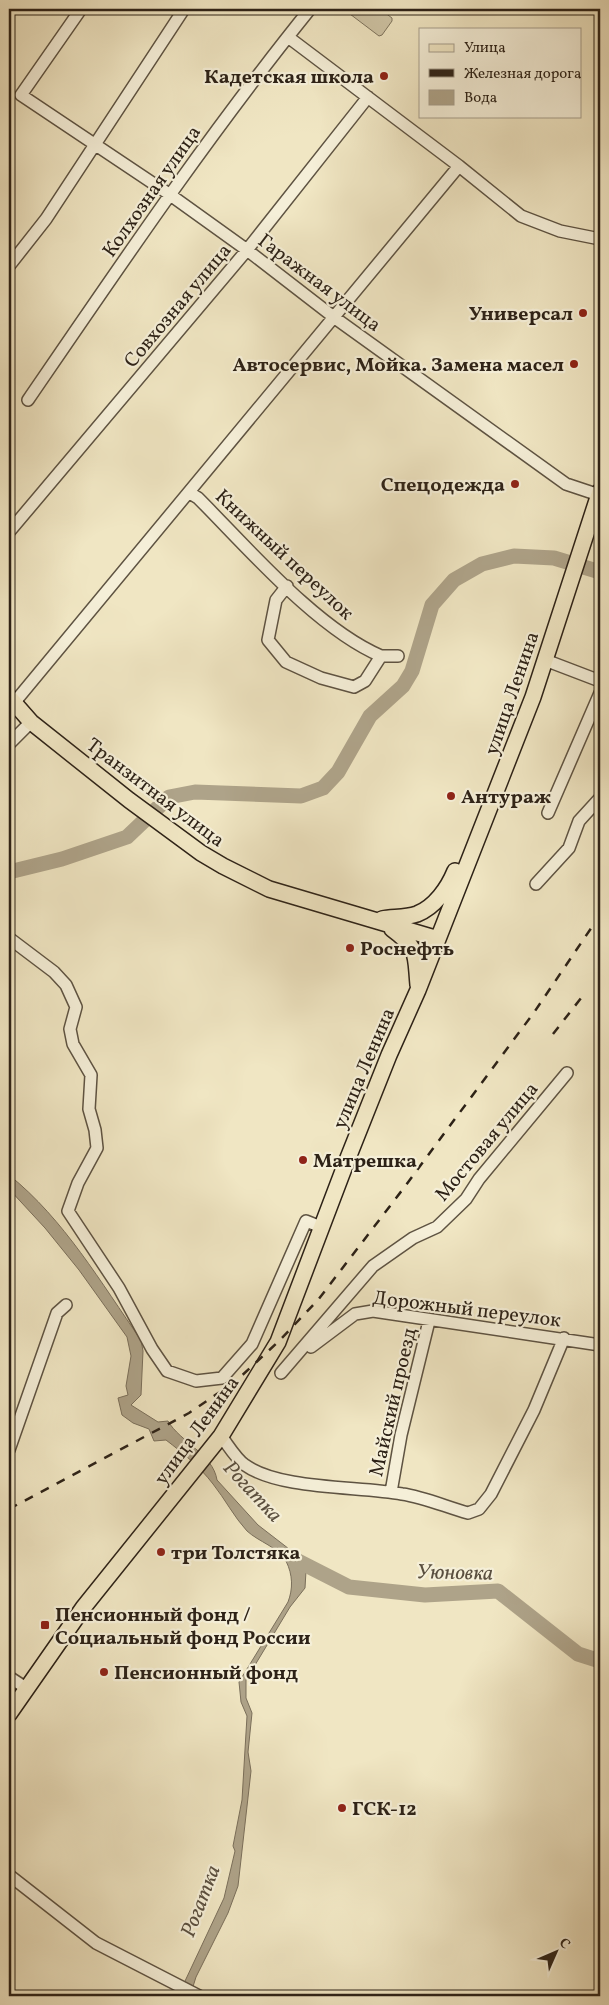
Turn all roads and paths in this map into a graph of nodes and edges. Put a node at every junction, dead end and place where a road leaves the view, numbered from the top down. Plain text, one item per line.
1 (81, 9) edge
2 (184, 9) edge
3 (310, 9) edge
4 (288, 37) junction
5 (368, 97) junction
6 (94, 145) junction
7 (459, 166) junction
8 (169, 194) junction
9 (600, 239) edge
10 (247, 250) junction
11 (9, 266) edge
12 (335, 318) junction
13 (28, 400) dead end
14 (190, 493) junction
15 (600, 493) edge
16 (9, 532) edge
17 (287, 586) junction
18 (381, 656) junction
19 (398, 656) dead end
20 (545, 660) junction
21 (600, 681) edge
22 (600, 693) edge
23 (12, 700) edge
24 (31, 722) junction
25 (9, 744) edge
26 (499, 785) junction
27 (600, 798) edge
28 (548, 813) dead end
29 (536, 884) dead end
30 (375, 920) junction
31 (9, 938) edge
32 (438, 939) junction
33 (418, 990) junction
34 (567, 1074) dead end
35 (321, 1227) junction
36 (66, 1305) dead end
37 (429, 1321) junction
38 (564, 1338) junction
39 (600, 1345) edge
40 (280, 1373) junction
41 (259, 1375) junction
42 (217, 1440) junction
43 (9, 1450) edge
44 (391, 1492) junction
45 (9, 1677) edge
46 (26, 1688) junction
47 (9, 1714) edge
48 (9, 1875) edge
49 (198, 1996) edge

1 - 6 street, Гаражная улица
2 - 6 street
3 - 4 street, Колхозная улица
4 - 5 street
4 - 8 street, Колхозная улица
5 - 7 street
5 - 10 street, Совхозная улица
6 - 8 street, Гаражная улица
6 - 11 street
7 - 9 street
7 - 12 street
8 - 10 street, Гаражная улица
8 - 13 street, Колхозная улица
10 - 12 street, Гаражная улица
10 - 16 street, Совхозная улица
12 - 14 street
12 - 15 street, Гаражная улица
14 - 17 street, Книжный переулок
14 - 23 street
15 - 20 main road, улица Ленина
17 - 18 street, Книжный переулок
17 - 18 street
18 - 19 street
20 - 21 street
20 - 26 main road, улица Ленина
22 - 28 street
23 - 24 main road, Транзитная улица
24 - 25 street
24 - 30 main road, Транзитная улица
26 - 30 main road
26 - 32 main road, улица Ленина
27 - 29 street
30 - 32 main road, Транзитная улица
30 - 33 main road
31 - 35 street
32 - 33 main road, улица Ленина
33 - 35 main road, улица Ленина
34 - 40 street, Мостовая улица
35 - 41 main road, улица Ленина
36 - 43 street
37 - 38 street, Дорожный переулок
37 - 40 street, Дорожный переулок
37 - 44 street, Майский проезд
38 - 39 street, Дорожный переулок
38 - 44 street
40 - 41 street
41 - 42 main road, улица Ленина
42 - 44 street
42 - 46 main road, улица Ленина
45 - 46 street
46 - 47 main road, улица Ленина
48 - 49 street

